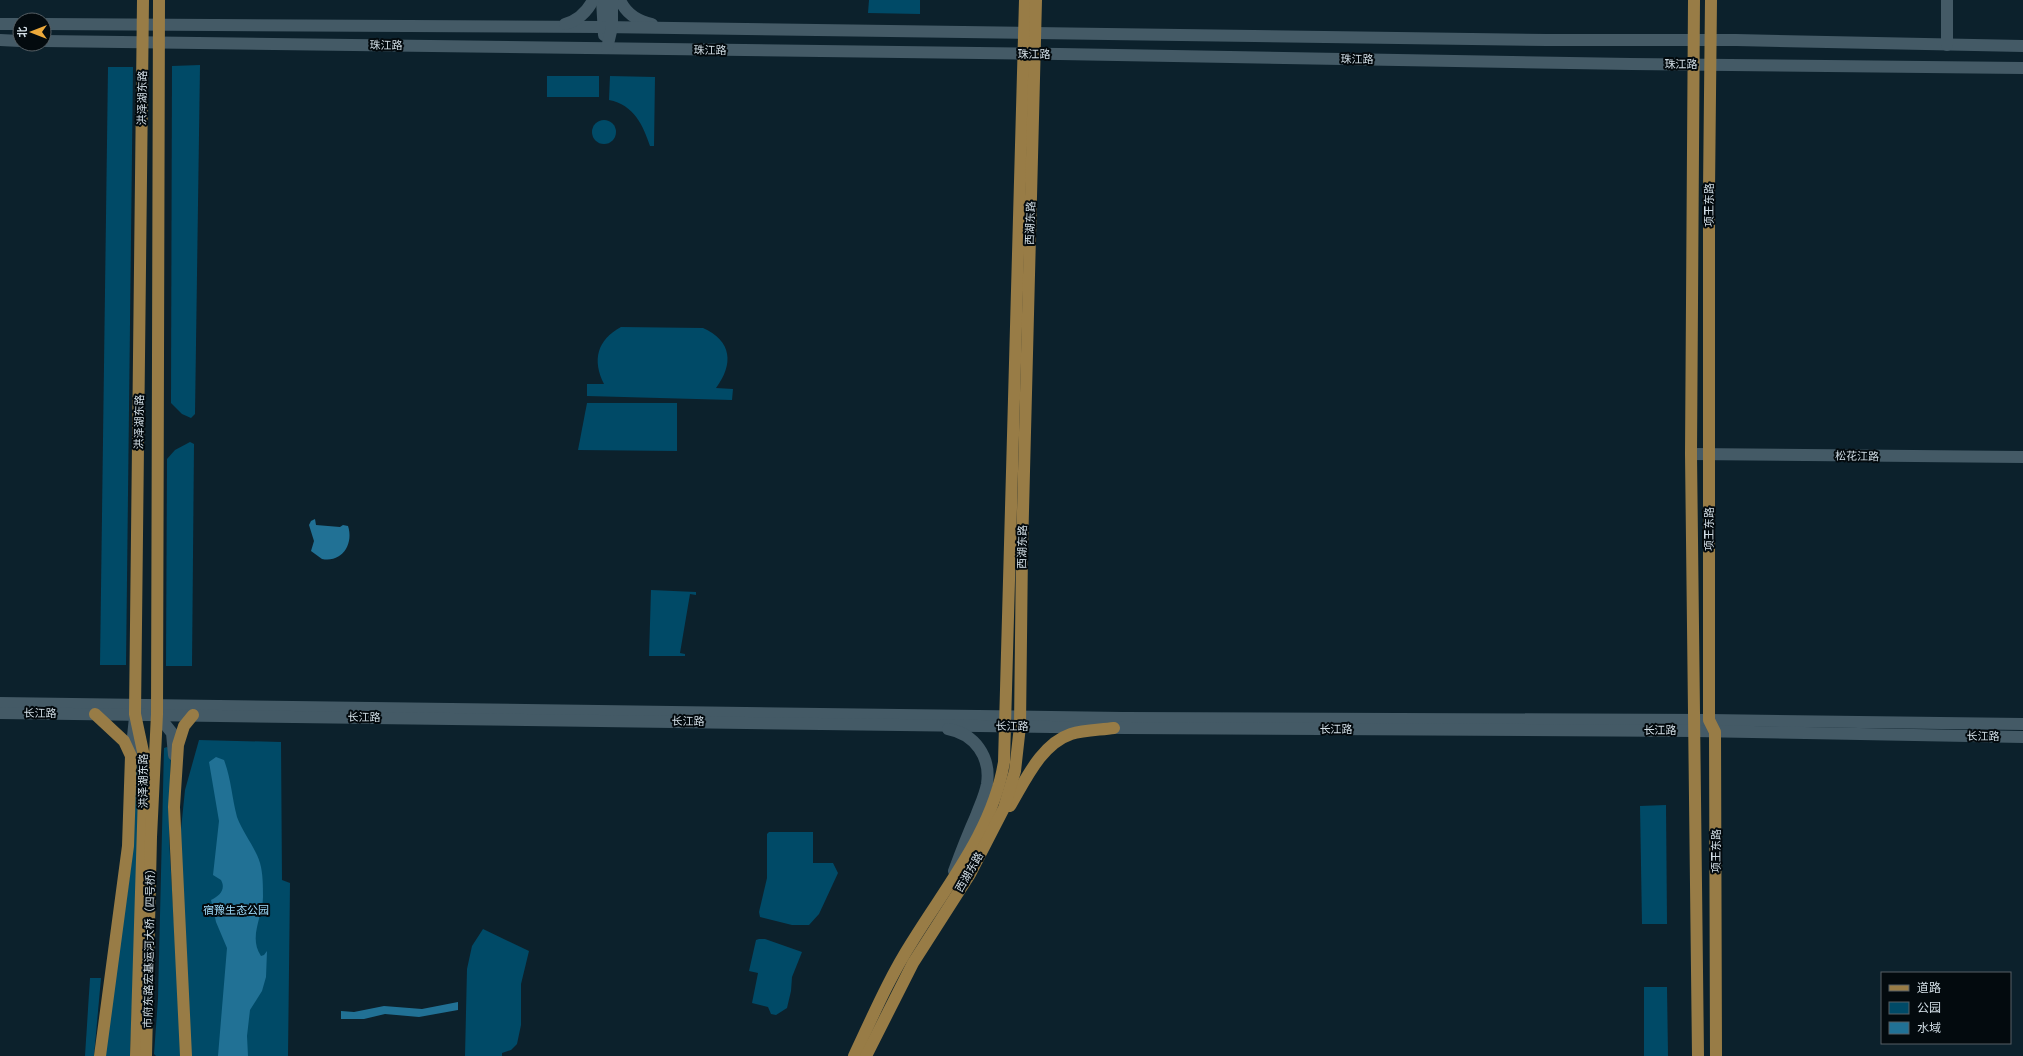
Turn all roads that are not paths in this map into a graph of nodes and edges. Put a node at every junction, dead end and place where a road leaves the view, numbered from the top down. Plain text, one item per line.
1 (143, 0) edge
2 (159, 0) edge
3 (593, 0) edge
4 (602, 0) edge
5 (612, 0) edge
6 (620, 0) edge
7 (1025, 0) edge
8 (1036, 0) edge
9 (1694, 0) edge
10 (1711, 0) edge
11 (1946, 0) edge
12 (0, 24) edge
13 (12, 24) edge
14 (52, 24) edge
15 (142, 26) junction
16 (158, 26) junction
17 (558, 26) junction
18 (607, 27) junction
19 (669, 28) junction
20 (1030, 33) junction
21 (0, 40) edge
22 (12, 41) edge
23 (52, 41) edge
24 (1694, 41) junction
25 (1711, 41) junction
26 (142, 42) junction
27 (158, 42) junction
28 (1946, 45) junction
29 (2023, 46) edge
30 (607, 48) junction
31 (1029, 54) junction
32 (1694, 63) junction
33 (1711, 64) junction
34 (2023, 68) edge
35 (1691, 451) junction
36 (1709, 451) junction
37 (2023, 452) edge
38 (2023, 458) edge
39 (0, 703) edge
40 (135, 709) junction
41 (157, 709) junction
42 (0, 713) edge
43 (95, 714) junction
44 (193, 714) junction
45 (1709, 720) junction
46 (1006, 721) junction
47 (1020, 721) junction
48 (908, 724) junction
49 (2023, 724) edge
50 (1695, 725) junction
51 (1114, 728) junction
52 (1715, 732) junction
53 (2023, 737) edge
54 (131, 756) junction
55 (175, 776) junction
56 (146, 839) junction
57 (970, 874) junction
58 (948, 888) junction
59 (100, 1056) edge
60 (136, 1056) edge
61 (146, 1056) edge
62 (186, 1056) edge
63 (854, 1056) edge
64 (866, 1056) edge
65 (1698, 1056) edge
66 (1716, 1056) edge

1 - 15 main road, 洪泽湖东路
2 - 16 main road, 洪泽湖东路
3 - 17 street
4 - 18 street
5 - 18 street
6 - 19 street
7 - 20 main road, 西湖东路
8 - 20 main road, 西湖东路
9 - 24 main road, 项王东路
10 - 25 main road, 项王东路
11 - 28 street
12 - 13 street
14 - 15 street, 珠江路
15 - 16 street, 珠江路
15 - 26 main road, 洪泽湖东路
16 - 17 street, 珠江路
16 - 27 main road, 洪泽湖东路
17 - 18 street, 珠江路
18 - 19 street, 珠江路
18 - 30 street
19 - 20 street, 珠江路
20 - 24 street, 珠江路
20 - 31 main road, 西湖东路
21 - 22 street
23 - 26 street, 珠江路
24 - 25 street, 珠江路
24 - 32 main road, 项王东路
25 - 28 street, 珠江路
25 - 33 main road, 项王东路
26 - 27 street, 珠江路
26 - 40 main road, 洪泽湖东路
27 - 30 street, 珠江路
27 - 41 main road, 洪泽湖东路
28 - 29 street, 珠江路
30 - 31 street, 珠江路
31 - 32 street, 珠江路
31 - 46 main road, 西湖东路
31 - 47 main road, 西湖东路
32 - 33 street, 珠江路
32 - 35 main road, 项王东路
33 - 34 street, 珠江路
33 - 36 main road, 项王东路
35 - 36 street, 松花江路
35 - 50 main road, 项王东路
36 - 37 street, 松花江路
36 - 38 street, 松花江路
36 - 45 main road, 项王东路
39 - 40 street, 长江路
40 - 41 street, 长江路
40 - 43 street, 长江路
40 - 54 street
40 - 56 main road, 洪泽湖东路
41 - 44 street, 长江路
41 - 46 street, 长江路
41 - 55 street
41 - 56 main road, 洪泽湖东路
42 - 43 street, 长江路
43 - 54 main road
44 - 48 street, 长江路
44 - 55 main road
45 - 49 street, 长江路
45 - 50 street, 长江路
45 - 52 main road, 项王东路
46 - 47 street, 长江路
46 - 48 street, 长江路
46 - 58 main road, 西湖东路
47 - 50 street, 长江路
47 - 51 street, 长江路
47 - 57 main road, 西湖东路
48 - 58 street
50 - 51 street, 长江路
50 - 52 street, 长江路
50 - 65 main road, 项王东路
51 - 57 main road
52 - 53 street, 长江路
52 - 66 main road, 项王东路
54 - 59 main road
55 - 62 main road
56 - 60 main road, 市府东路宏基运河大桥（四号桥）
56 - 61 main road, 市府东路宏基运河大桥（四号桥）
57 - 64 main road, 西湖东路
58 - 63 main road, 西湖东路

